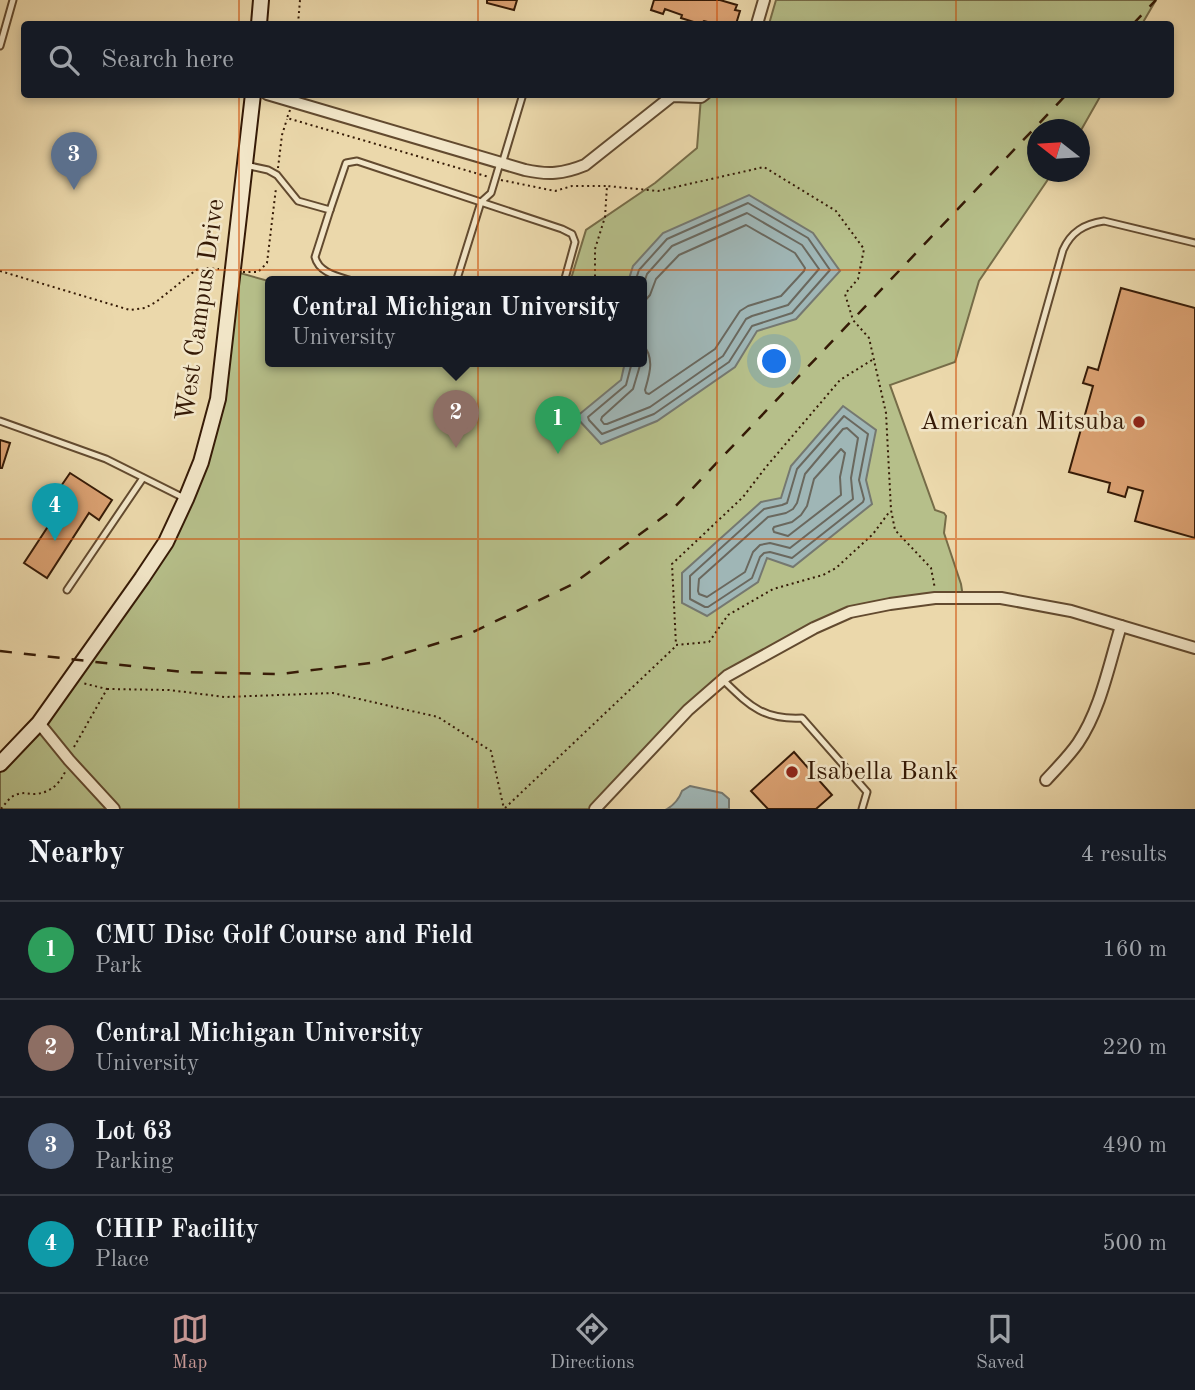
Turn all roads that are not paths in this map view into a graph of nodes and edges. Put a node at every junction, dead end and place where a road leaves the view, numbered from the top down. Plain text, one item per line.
1 (13, 0) edge
2 (261, 0) edge
3 (764, 0) edge
4 (259, 21) edge
5 (758, 21) edge
6 (0, 46) edge
7 (253, 98) edge
8 (280, 98) edge
9 (522, 98) edge
10 (669, 98) edge
11 (501, 163) junction
12 (245, 165) junction
13 (481, 202) junction
14 (330, 210) junction
15 (1195, 243) edge
16 (338, 276) edge
17 (458, 276) edge
18 (566, 276) edge
19 (1015, 420) dead end
20 (0, 421) edge
21 (143, 478) junction
22 (186, 499) junction
23 (67, 590) dead end
24 (1121, 626) junction
25 (1195, 648) edge
26 (722, 680) junction
27 (39, 723) junction
28 (0, 764) edge
29 (1046, 779) dead end
30 (114, 809) edge
31 (595, 809) edge
32 (862, 809) edge

1 - 6 lane
2 - 4 street
3 - 5 street
7 - 12 street, West Campus Drive
8 - 11 street
9 - 11 lane
10 - 11 street
11 - 13 lane
12 - 14 lane
12 - 22 street, West Campus Drive
13 - 14 lane
13 - 17 lane
13 - 18 lane
14 - 16 lane
15 - 19 lane
20 - 21 lane
21 - 22 lane
21 - 23 lane
22 - 27 street, West Campus Drive
24 - 25 street
24 - 26 street
24 - 29 street
26 - 31 street
26 - 32 lane
27 - 28 street, West Campus Drive
27 - 30 street

